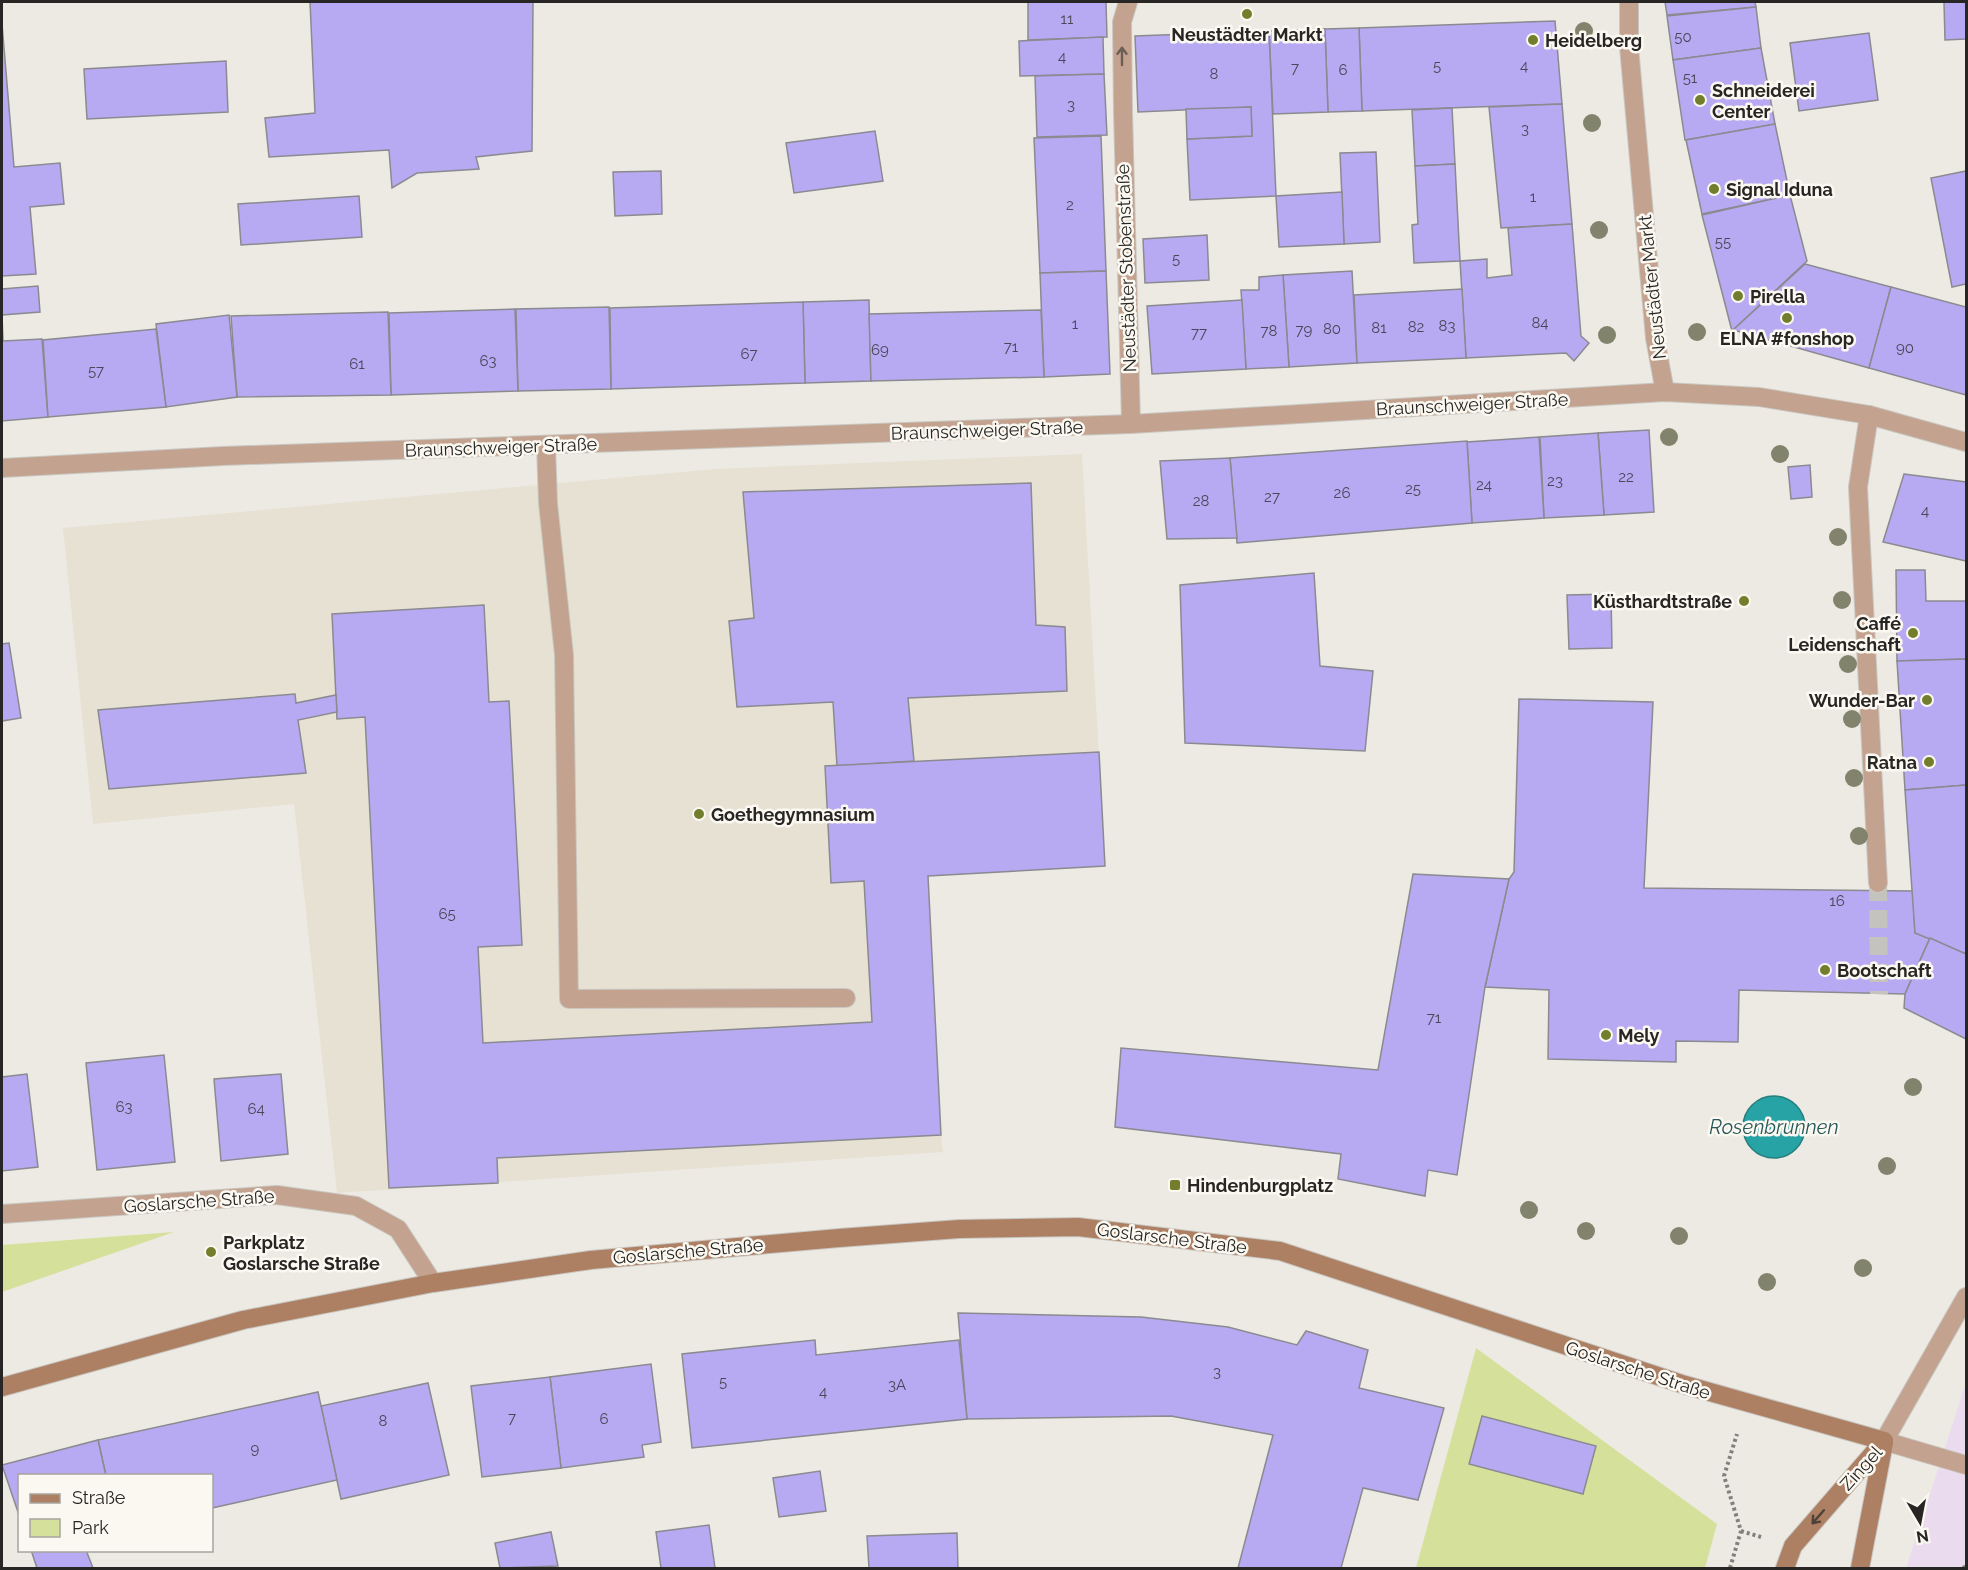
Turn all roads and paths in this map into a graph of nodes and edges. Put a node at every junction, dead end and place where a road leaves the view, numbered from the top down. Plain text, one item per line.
1 (1128, 2) edge
2 (1629, 2) edge
3 (1665, 392) junction
4 (1869, 415) junction
5 (1131, 424) junction
6 (1966, 442) edge
7 (546, 445) junction
8 (2, 468) edge
9 (1878, 882) tunnel mouth
10 (846, 998) dead end
11 (2, 1214) edge
12 (433, 1283) junction
13 (1966, 1297) edge
14 (2, 1387) edge
15 (1747, 1404) junction
16 (1884, 1441) junction
17 (1966, 1465) edge
18 (1730, 1569) edge
19 (1785, 1569) edge
20 (1860, 1569) edge

5 -> 1 street, Neustädter Stobenstraße
2 - 3 street, Neustädter Markt
3 - 4 street, Braunschweiger Straße
3 - 5 street, Braunschweiger Straße
4 - 6 street, Braunschweiger Straße
4 - 9 street
5 - 7 street, Braunschweiger Straße
7 - 8 street, Braunschweiger Straße
7 - 10 street
11 - 12 street, Goslarsche Straße
12 - 14 main road, Goslarsche Straße
12 - 15 main road, Goslarsche Straße
13 - 16 street
15 - 16 main road, Goslarsche Straße
15 - 18 path
16 - 17 street
16 -> 19 main road, Zingel
16 - 20 main road, Zingel

